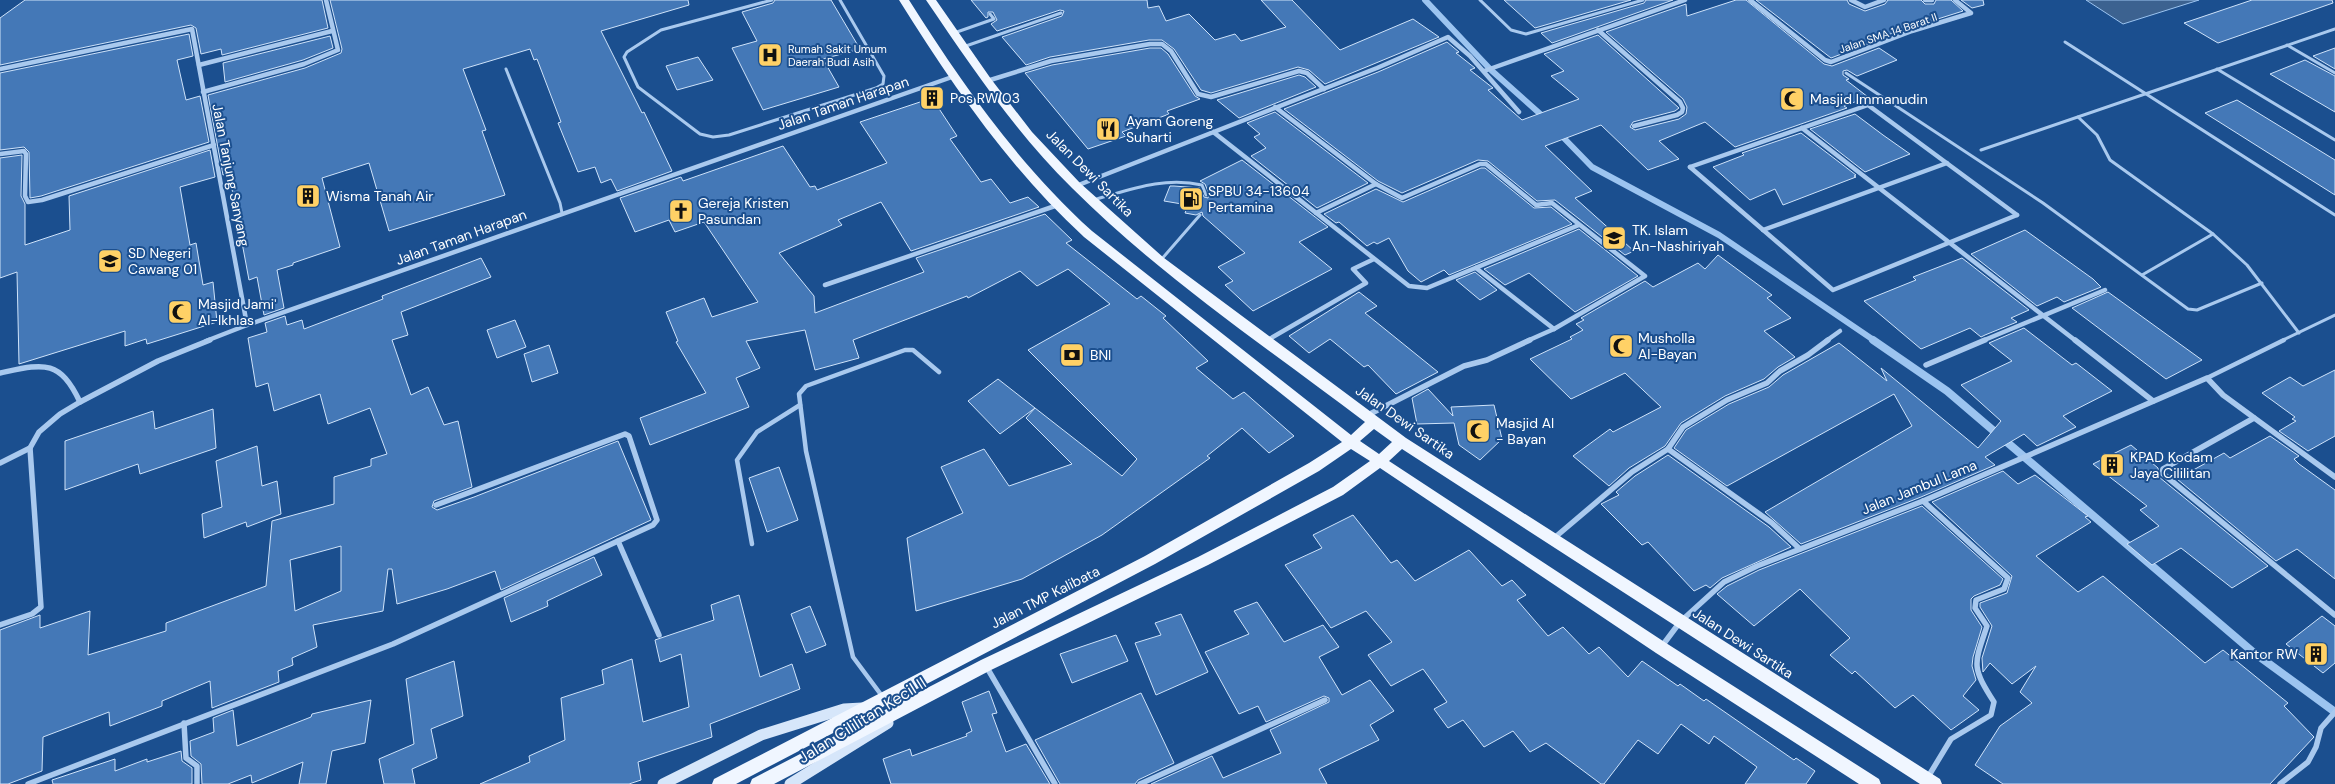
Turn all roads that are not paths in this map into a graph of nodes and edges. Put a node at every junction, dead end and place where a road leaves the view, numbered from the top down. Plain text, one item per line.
1 (326, 0) edge
2 (772, 0) edge
3 (840, 0) edge
4 (904, 0) edge
5 (931, 0) edge
6 (1480, 0) edge
7 (1643, 0) edge
8 (1685, 0) edge
9 (1750, 0) edge
10 (1851, 0) edge
11 (1884, 0) edge
12 (1925, 0) edge
13 (1932, 0) edge
14 (1955, 0) edge
15 (1061, 13) dead end
16 (990, 14) dead end
17 (2335, 29) edge
18 (332, 30) junction
19 (1598, 30) junction
20 (954, 33) junction
21 (2065, 42) dead end
22 (2287, 45) junction
23 (963, 47) junction
24 (199, 65) junction
25 (0, 69) edge
26 (506, 69) dead end
27 (2218, 69) junction
28 (1486, 70) junction
29 (2335, 72) edge
30 (1846, 73) dead end
31 (952, 77) junction
32 (987, 81) junction
33 (1324, 88) junction
34 (204, 92) junction
35 (2146, 94) junction
36 (1275, 107) junction
37 (1519, 112) dead end
38 (2078, 117) junction
39 (1634, 126) dead end
40 (1802, 128) junction
41 (1212, 131) junction
42 (2335, 140) edge
43 (214, 145) junction
44 (1981, 150) dead end
45 (0, 154) edge
46 (1947, 163) junction
47 (1376, 184) junction
48 (1076, 186) junction
49 (1879, 188) junction
50 (1206, 195) dead end
51 (1091, 201) junction
52 (1055, 206) junction
53 (1316, 212) junction
54 (562, 213) junction
55 (1200, 215) dead end
56 (2335, 215) edge
57 (1579, 225) junction
58 (1763, 230) junction
59 (2213, 234) junction
60 (1949, 243) junction
61 (1374, 259) junction
62 (1160, 261) junction
63 (1476, 268) junction
64 (2142, 276) junction
65 (2262, 283) junction
66 (825, 285) dead end
67 (2105, 290) dead end
68 (2335, 315) edge
69 (2043, 316) junction
70 (247, 326) junction
71 (1554, 329) junction
72 (1840, 331) dead end
73 (2299, 332) junction
74 (1266, 340) junction
75 (1926, 365) dead end
76 (939, 372) dead end
77 (0, 374) edge
78 (2207, 378) junction
79 (2153, 401) junction
80 (80, 402) junction
81 (800, 405) junction
82 (1370, 418) junction
83 (2254, 418) junction
84 (1351, 442) junction
85 (1401, 442) junction
86 (30, 448) junction
87 (1668, 449) junction
88 (1380, 461) junction
89 (0, 463) edge
90 (2335, 478) edge
91 (1923, 501) junction
92 (436, 505) dead end
93 (1552, 539) junction
94 (618, 541) junction
95 (752, 544) dead end
96 (1800, 549) junction
97 (2335, 614) edge
98 (1680, 622) junction
99 (0, 625) edge
100 (658, 636) dead end
101 (1660, 648) junction
102 (986, 666) junction
103 (950, 684) junction
104 (884, 698) junction
105 (1325, 700) dead end
106 (868, 707) junction
107 (2335, 712) edge
108 (184, 723) junction
109 (1930, 782) edge
110 (28, 784) edge
111 (197, 784) edge
112 (664, 784) edge
113 (720, 784) edge
114 (758, 784) edge
115 (790, 784) edge
116 (1056, 784) edge
117 (1140, 784) edge
118 (1873, 784) edge
119 (2280, 784) edge

1 - 18 street
2 - 3 lane
4 - 31 main road
5 - 20 main road, Jalan Dewi Sartika
6 - 7 lane
8 - 19 street
9 - 14 street, Jalan SMA 14 Barat II
10 - 11 street
12 - 13 street
15 - 23 lane
16 - 20 lane
17 - 22 lane
18 - 24 street
18 - 34 street
19 - 28 street
19 - 39 street
20 - 23 main road, Jalan Dewi Sartika
21 - 35 lane
22 - 27 lane
22 - 29 lane
23 - 32 main road, Jalan Dewi Sartika
24 - 25 street, Jalan Tanjung Sanyang
24 - 34 street, Jalan Tanjung Sanyang
26 - 54 lane
27 - 35 lane
27 - 42 lane
28 - 33 street
28 - 37 street
30 - 64 lane
31 - 52 main road
31 - 54 street, Jalan Taman Harapan
32 - 33 street
32 - 48 main road, Jalan Dewi Sartika
33 - 36 street
34 - 43 street, Jalan Tanjung Sanyang
35 - 38 lane
35 - 56 lane
36 - 41 street
36 - 47 street
38 - 44 lane
38 - 59 lane
40 - 46 street
40 - 49 street
40 - 58 street
41 - 48 street
41 - 53 street
43 - 45 street
43 - 70 street, Jalan Tanjung Sanyang
46 - 49 street
46 - 60 street
47 - 53 street
47 - 57 street
48 - 51 main road, Jalan Dewi Sartika
49 - 58 street
49 - 60 street
50 - 51 lane
51 - 62 main road, Jalan Dewi Sartika
52 - 66 street
52 - 84 main road
53 - 61 street
54 - 70 street, Jalan Taman Harapan
55 - 62 lane
57 - 63 street
57 - 71 street
58 - 60 street
59 - 64 lane
59 - 65 lane
60 - 69 street
61 - 63 street
61 - 74 street
62 - 74 main road, Jalan Dewi Sartika
63 - 71 street
64 - 65 lane
65 - 73 lane
67 - 69 street
68 - 73 lane
69 - 75 street
69 - 79 street
70 - 80 street, Jalan Taman Harapan
71 - 82 street
72 - 87 street
73 - 78 lane
74 - 82 main road, Jalan Dewi Sartika
76 - 81 lane
77 - 80 street
78 - 79 street, Jalan Jambul Lama
78 - 83 street
79 - 91 street, Jalan Jambul Lama
80 - 86 street, Jalan Taman Harapan
81 - 95 lane
81 - 104 lane
82 - 84 main road, Jalan TMP Kalibata
82 - 85 main road, Jalan Dewi Sartika
83 - 90 street
83 - 97 street
84 - 88 main road
84 - 104 main road, Jalan TMP Kalibata
85 - 88 main road
85 - 93 main road, Jalan Dewi Sartika
86 - 89 street, Jalan Taman Harapan
86 - 99 street
87 - 93 street
87 - 96 street
88 - 101 main road
88 - 102 main road
91 - 96 street, Jalan Jambul Lama
91 - 109 street
92 - 94 street
93 - 98 main road, Jalan Dewi Sartika
94 - 100 street
94 - 108 street
96 - 98 street, Jalan Jambul Lama
98 - 101 street, Jalan Jambul Lama
98 - 109 main road, Jalan Dewi Sartika
101 - 118 main road
102 - 103 main road
102 - 116 street
103 - 114 main road
103 - 115 street, Jalan Cililitan Kecil II
104 - 106 main road, Jalan TMP Kalibata
105 - 117 street
106 - 112 street
106 - 113 main road, Jalan TMP Kalibata
107 - 119 street
108 - 110 street
108 - 111 street

